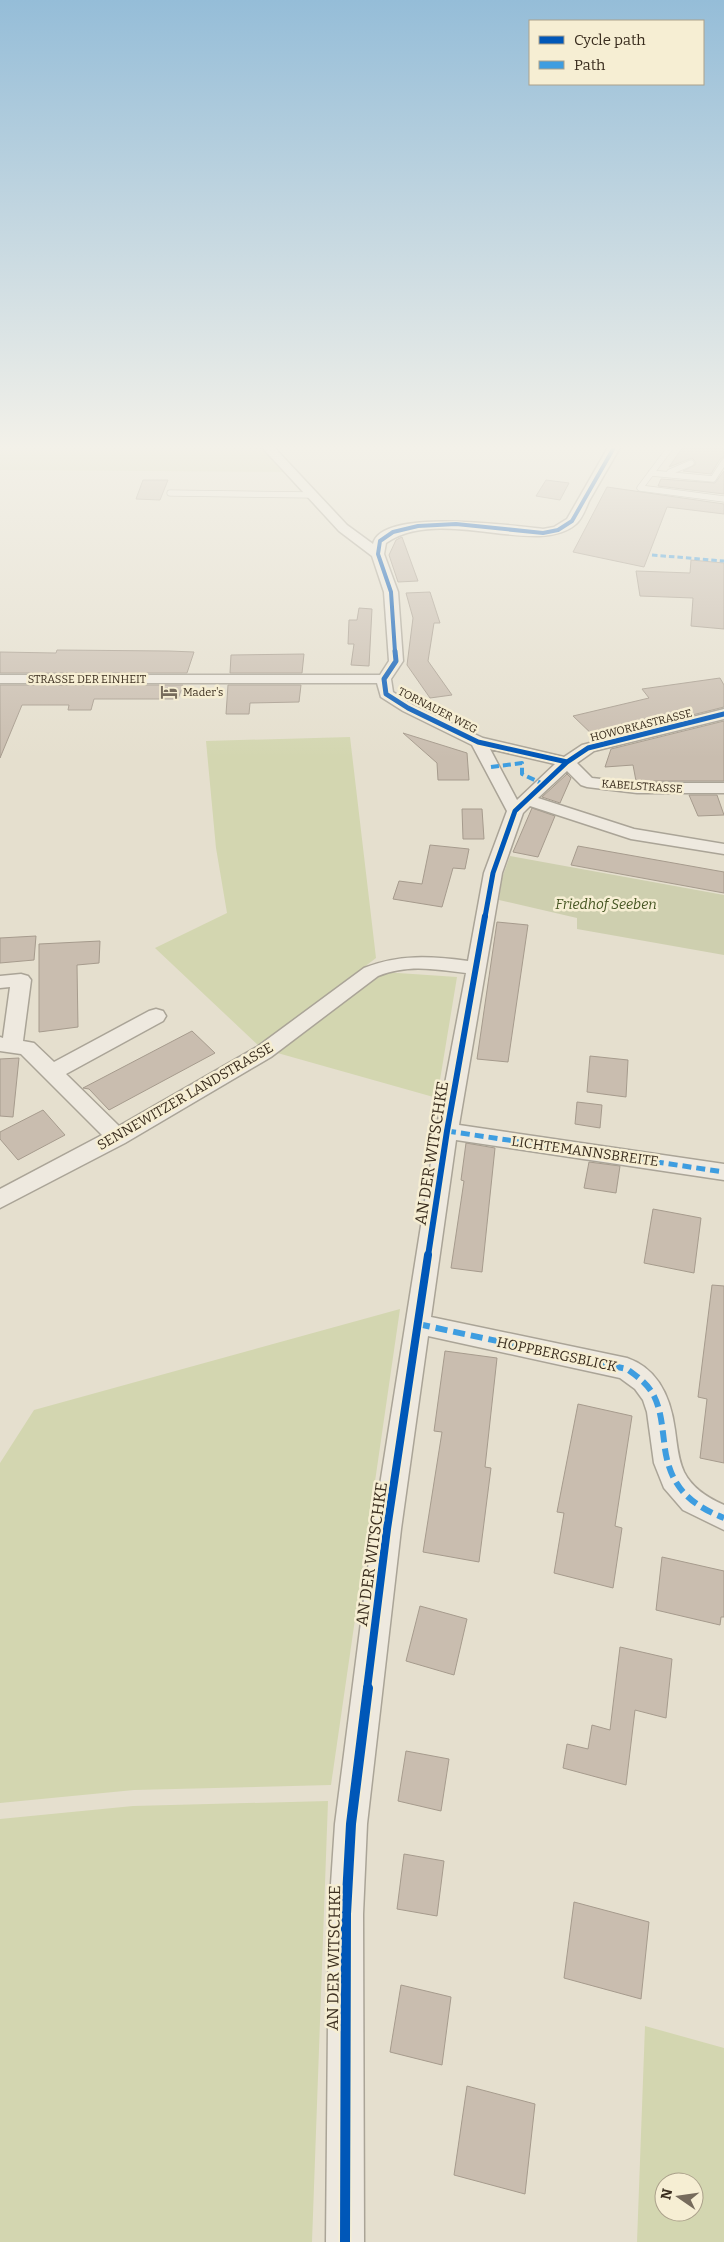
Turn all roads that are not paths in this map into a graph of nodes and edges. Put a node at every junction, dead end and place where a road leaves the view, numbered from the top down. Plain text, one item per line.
1 (371, 549) edge
2 (379, 549) edge
3 (378, 554) junction
4 (0, 679) edge
5 (384, 679) junction
6 (724, 714) edge
7 (478, 742) junction
8 (567, 762) junction
9 (724, 788) edge
10 (521, 805) junction
11 (724, 849) edge
12 (477, 968) junction
13 (0, 982) edge
14 (156, 1016) dead end
15 (6, 1045) edge
16 (52, 1072) junction
17 (447, 1131) junction
18 (117, 1137) junction
19 (724, 1172) edge
20 (0, 1199) edge
21 (418, 1324) junction
22 (724, 1518) edge
23 (345, 2242) edge

1 - 3 street
2 - 3 street
3 - 5 street, TORNAUER WEG
4 - 5 street, STRASSE DER EINHEIT
5 - 7 street, TORNAUER WEG
6 - 8 street, HOWORKASTRASSE
7 - 8 street
7 - 10 street
8 - 9 street, KABELSTRASSE
8 - 10 street, HOWORKASTRASSE
10 - 11 street
10 - 12 street, AN DER WITSCHKE
12 - 17 street, AN DER WITSCHKE
12 - 18 street, SENNEWITZER LANDSTRASSE
13 - 15 street
14 - 16 street
15 - 16 street
16 - 18 street
17 - 19 street, LICHTEMANNSBREITE
17 - 21 street, AN DER WITSCHKE
18 - 20 street, SENNEWITZER LANDSTRASSE
21 - 22 street, HOPPBERGSBLICK
21 - 23 street, AN DER WITSCHKE

